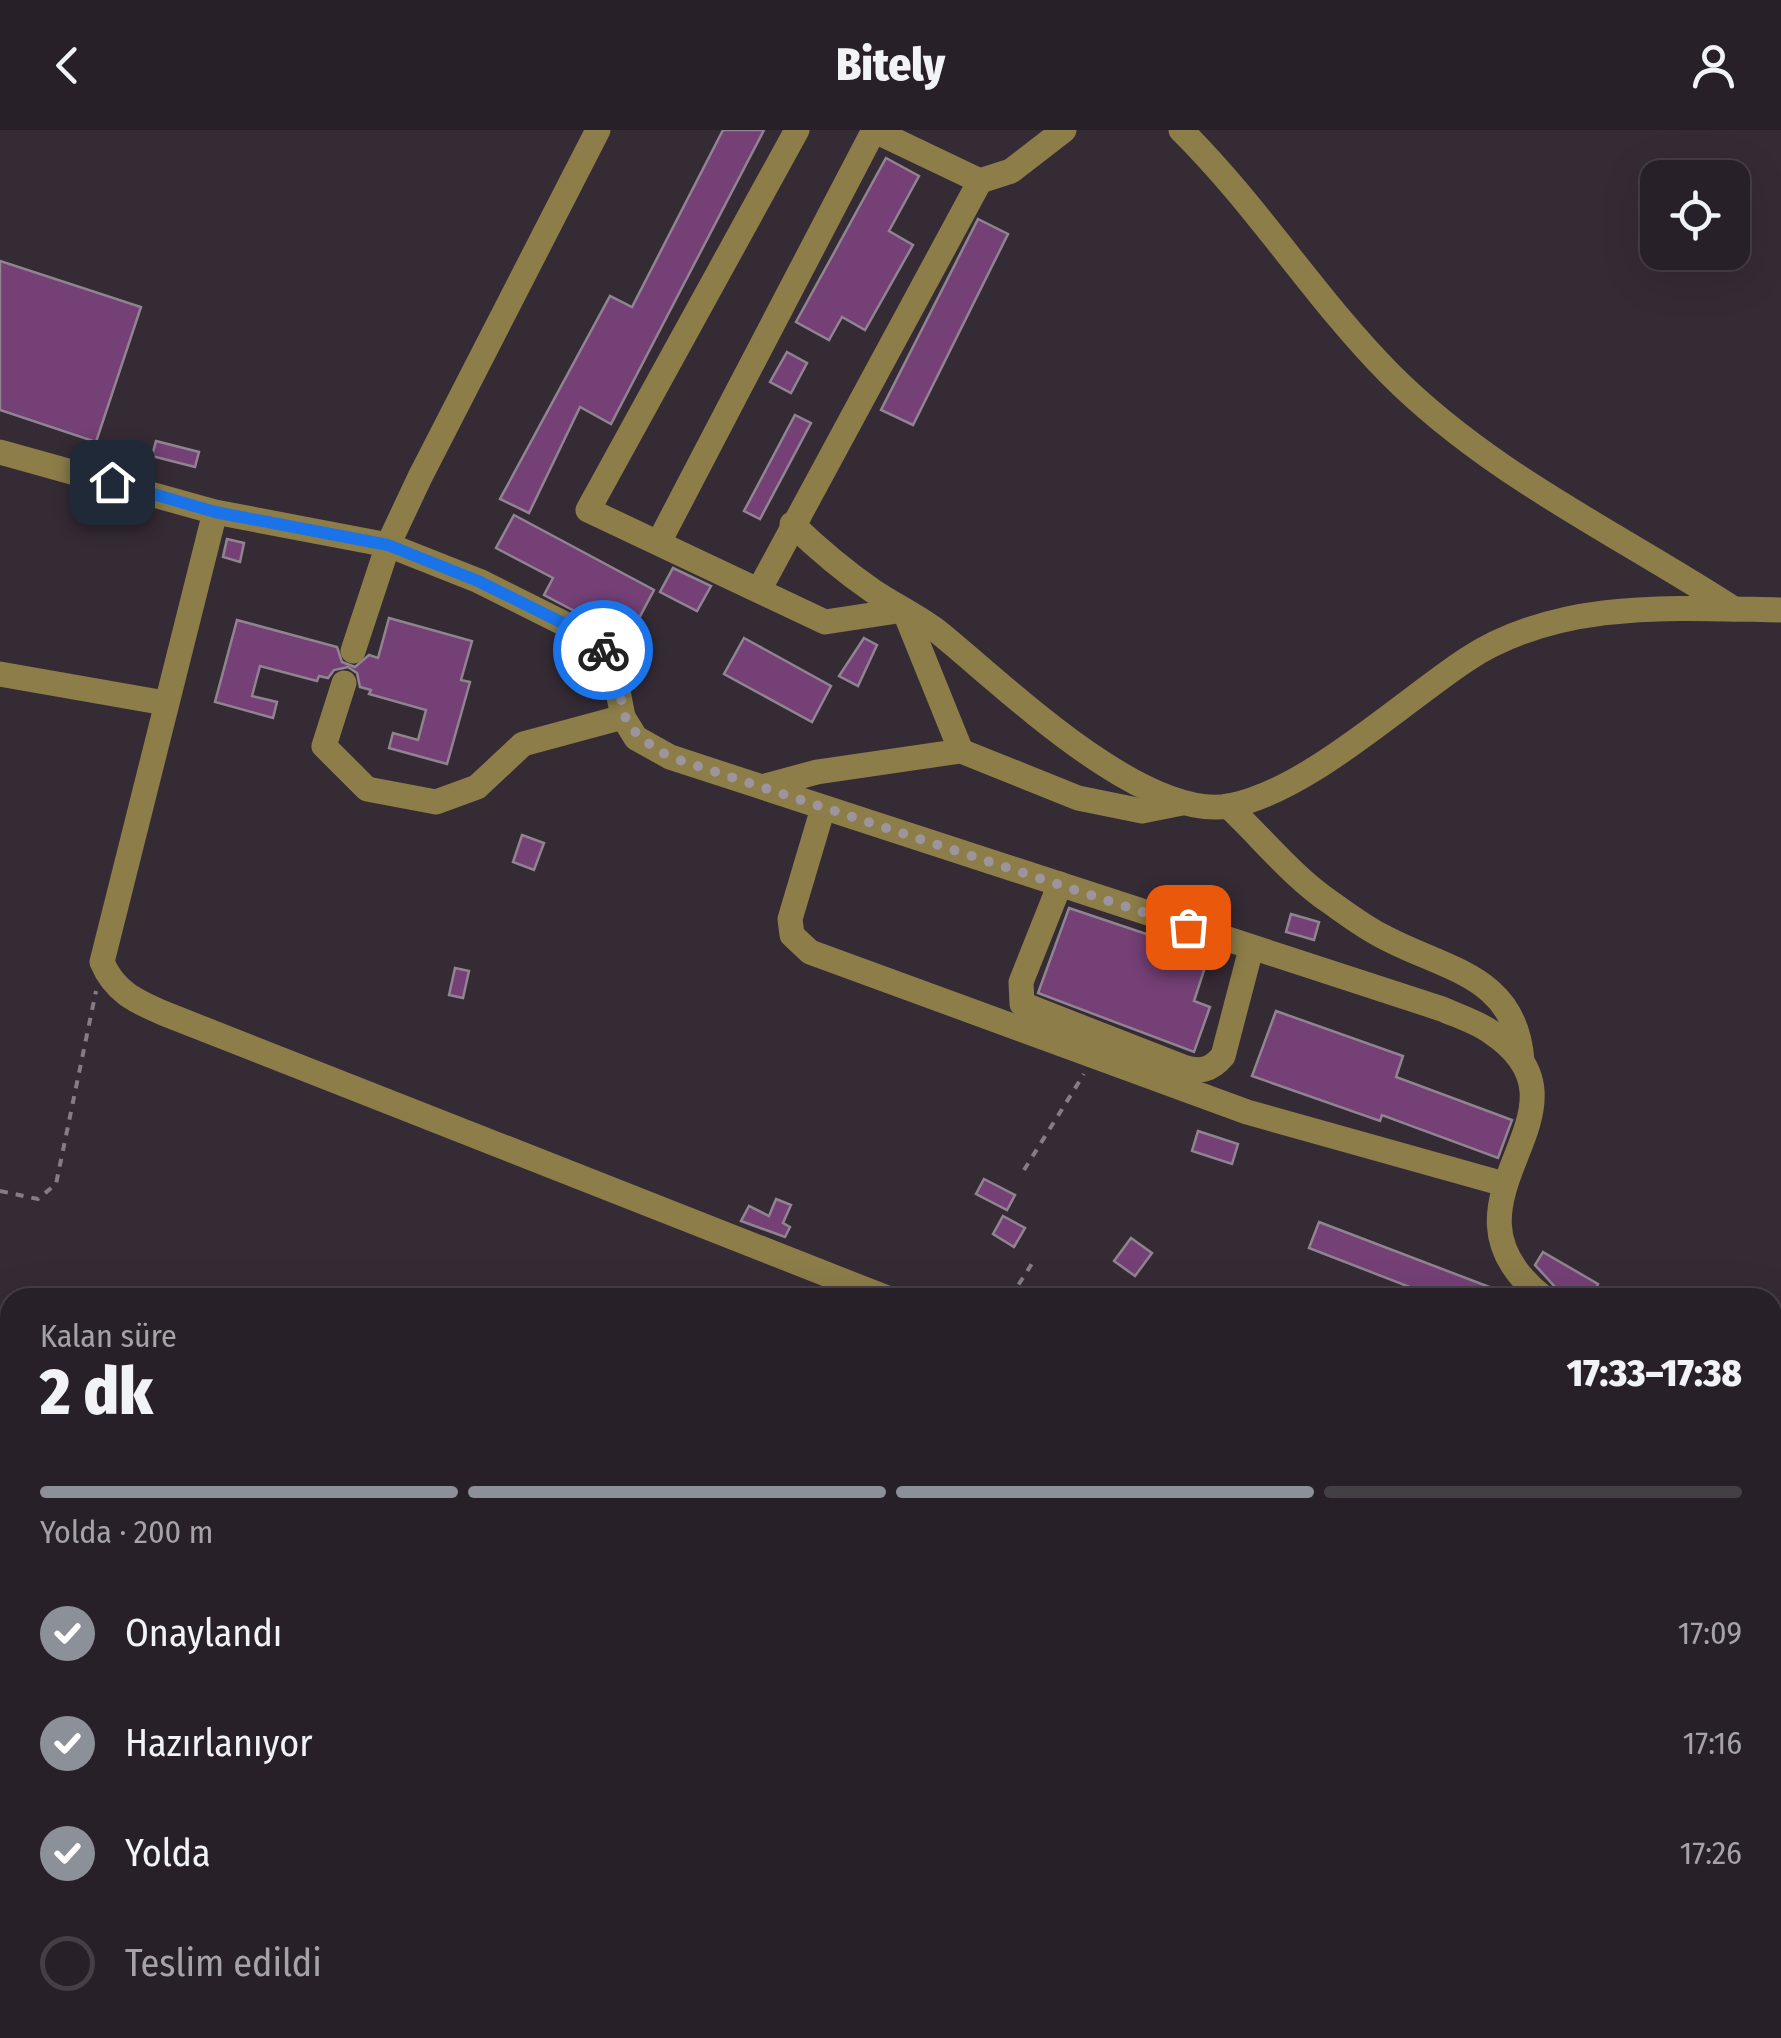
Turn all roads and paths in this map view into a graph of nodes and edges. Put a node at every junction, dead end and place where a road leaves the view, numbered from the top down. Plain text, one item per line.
1 (598, 130) edge
2 (796, 130) edge
3 (873, 130) edge
4 (1064, 130) edge
5 (1181, 130) edge
6 (980, 181) junction
7 (0, 452) edge
8 (215, 512) junction
9 (792, 524) junction
10 (659, 542) junction
11 (388, 545) junction
12 (759, 590) junction
13 (1734, 609) junction
14 (904, 610) junction
15 (1781, 610) edge
16 (353, 651) dead end
17 (0, 674) edge
18 (344, 682) dead end
19 (165, 703) junction
20 (623, 717) junction
21 (961, 751) junction
22 (762, 787) junction
23 (1182, 803) junction
24 (1228, 806) junction
25 (823, 808) junction
26 (1060, 884) junction
27 (1252, 949) junction
28 (102, 962) junction
29 (1094, 1057) junction
30 (1522, 1066) junction
31 (1024, 1170) dead end
32 (1504, 1184) junction
33 (0, 1191) edge
34 (1033, 1262) dead end
35 (862, 1288) edge
36 (1016, 1288) edge
37 (1532, 1288) edge

1 - 11 street
2 - 10 street
3 - 6 street
3 - 10 street
4 - 6 street
5 - 13 street
6 - 9 street
7 - 8 street
8 - 11 street
8 - 19 street
9 - 12 street
9 - 14 street
10 - 12 street
11 - 16 street
11 - 20 street
12 - 14 street
13 - 15 street
13 - 24 street
14 - 21 street
14 - 23 street
17 - 19 street
18 - 20 street
19 - 28 street
20 - 22 street
21 - 22 street
21 - 23 street
22 - 25 street
23 - 24 street
24 - 30 street
25 - 26 street
25 - 29 street
26 - 27 street
26 - 27 street
27 - 30 street
28 - 33 path
28 - 35 street
29 - 31 path
29 - 32 street
30 - 32 street
32 - 37 street
34 - 36 path

